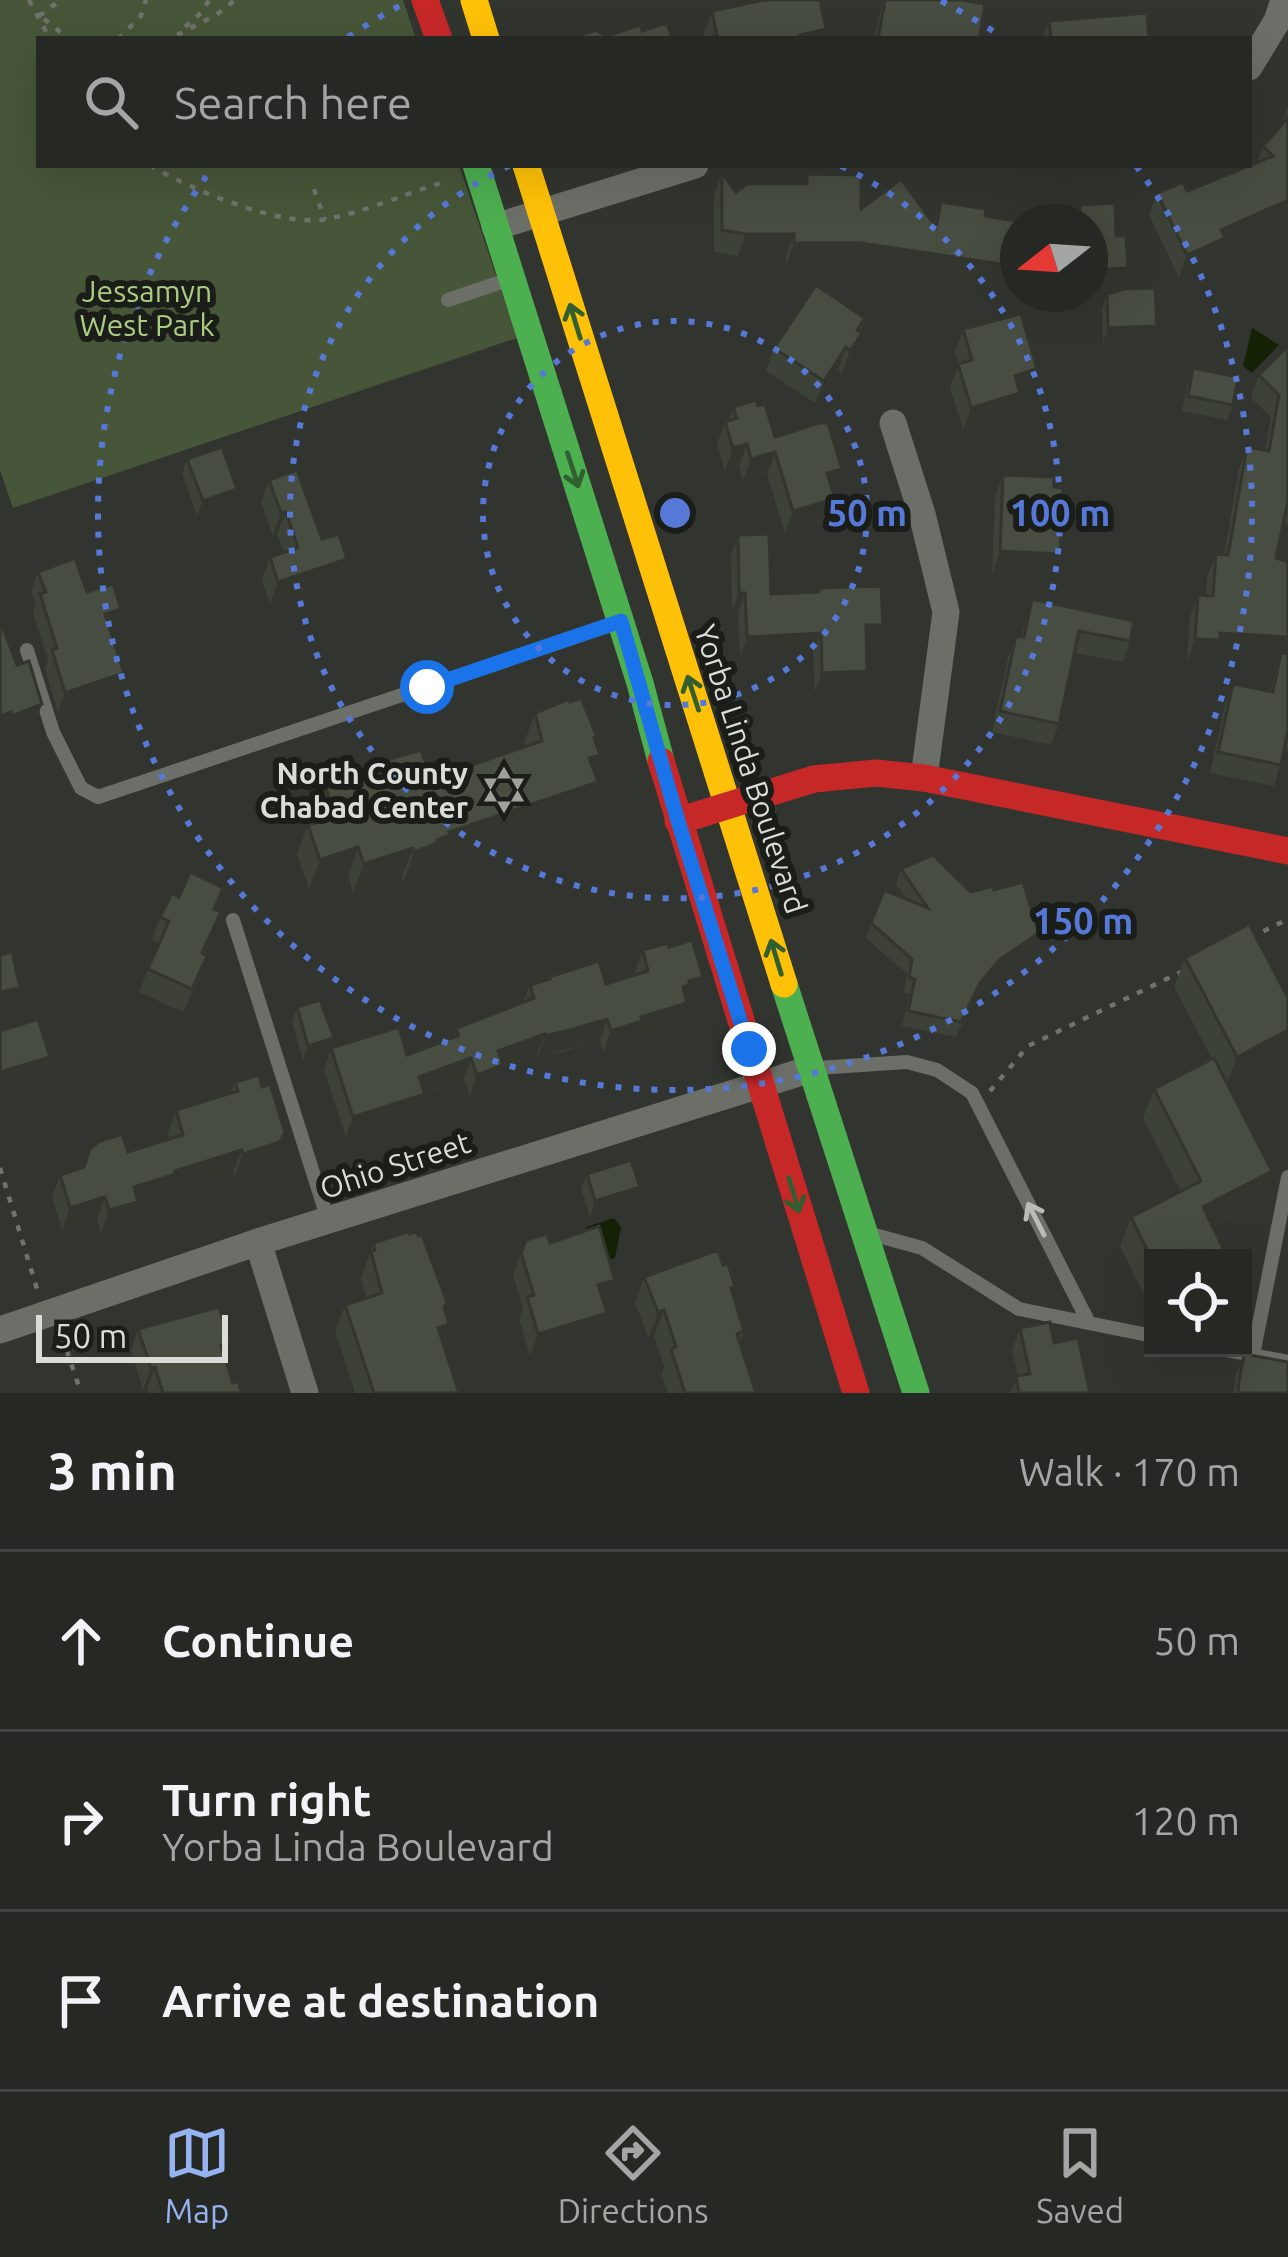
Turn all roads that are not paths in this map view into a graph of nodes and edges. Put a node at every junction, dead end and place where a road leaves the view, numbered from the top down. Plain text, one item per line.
1 (425, 0) edge
2 (474, 0) edge
3 (1284, 0) edge
4 (438, 36) edge
5 (485, 36) edge
6 (1252, 63) edge
7 (477, 168) edge
8 (527, 168) edge
9 (685, 168) edge
10 (541, 213) junction
11 (495, 227) junction
12 (512, 278) junction
13 (448, 300) dead end
14 (893, 423) dead end
15 (621, 621) junction
16 (27, 650) dead end
17 (924, 778) junction
18 (728, 805) junction
19 (678, 821) junction
20 (1288, 851) edge
21 (232, 920) dead end
22 (812, 1069) junction
23 (759, 1084) junction
24 (1288, 1178) edge
25 (328, 1220) junction
26 (865, 1232) junction
27 (258, 1242) junction
28 (1089, 1323) junction
29 (0, 1330) edge
30 (1144, 1334) edge
31 (1253, 1355) joint
32 (1288, 1362) edge
33 (305, 1393) edge
34 (856, 1393) edge
35 (916, 1393) edge

1 - 4 main road
2 - 5 main road
3 - 6 street
7 - 11 main road
8 - 10 main road, Yorba Linda Boulevard
9 - 10 street
10 - 11 street
18 -> 10 main road, Yorba Linda Boulevard
11 - 12 main road
12 - 13 lane
12 -> 15 main road
14 - 17 street
15 - 16 lane
15 - 19 main road
17 - 18 main road
17 - 20 main road
18 - 19 main road
22 -> 18 main road, Yorba Linda Boulevard
19 - 23 main road
21 - 25 lane
22 - 23 street, Ohio Street
22 - 26 main road, Yorba Linda Boulevard
28 -> 22 lane
23 - 25 street, Ohio Street
23 -> 34 main road
24 - 31 lane
25 - 27 street, Ohio Street
26 - 28 lane
26 - 35 main road, Yorba Linda Boulevard
27 - 29 street, Ohio Street
27 - 33 street
28 - 30 lane
31 - 32 lane

